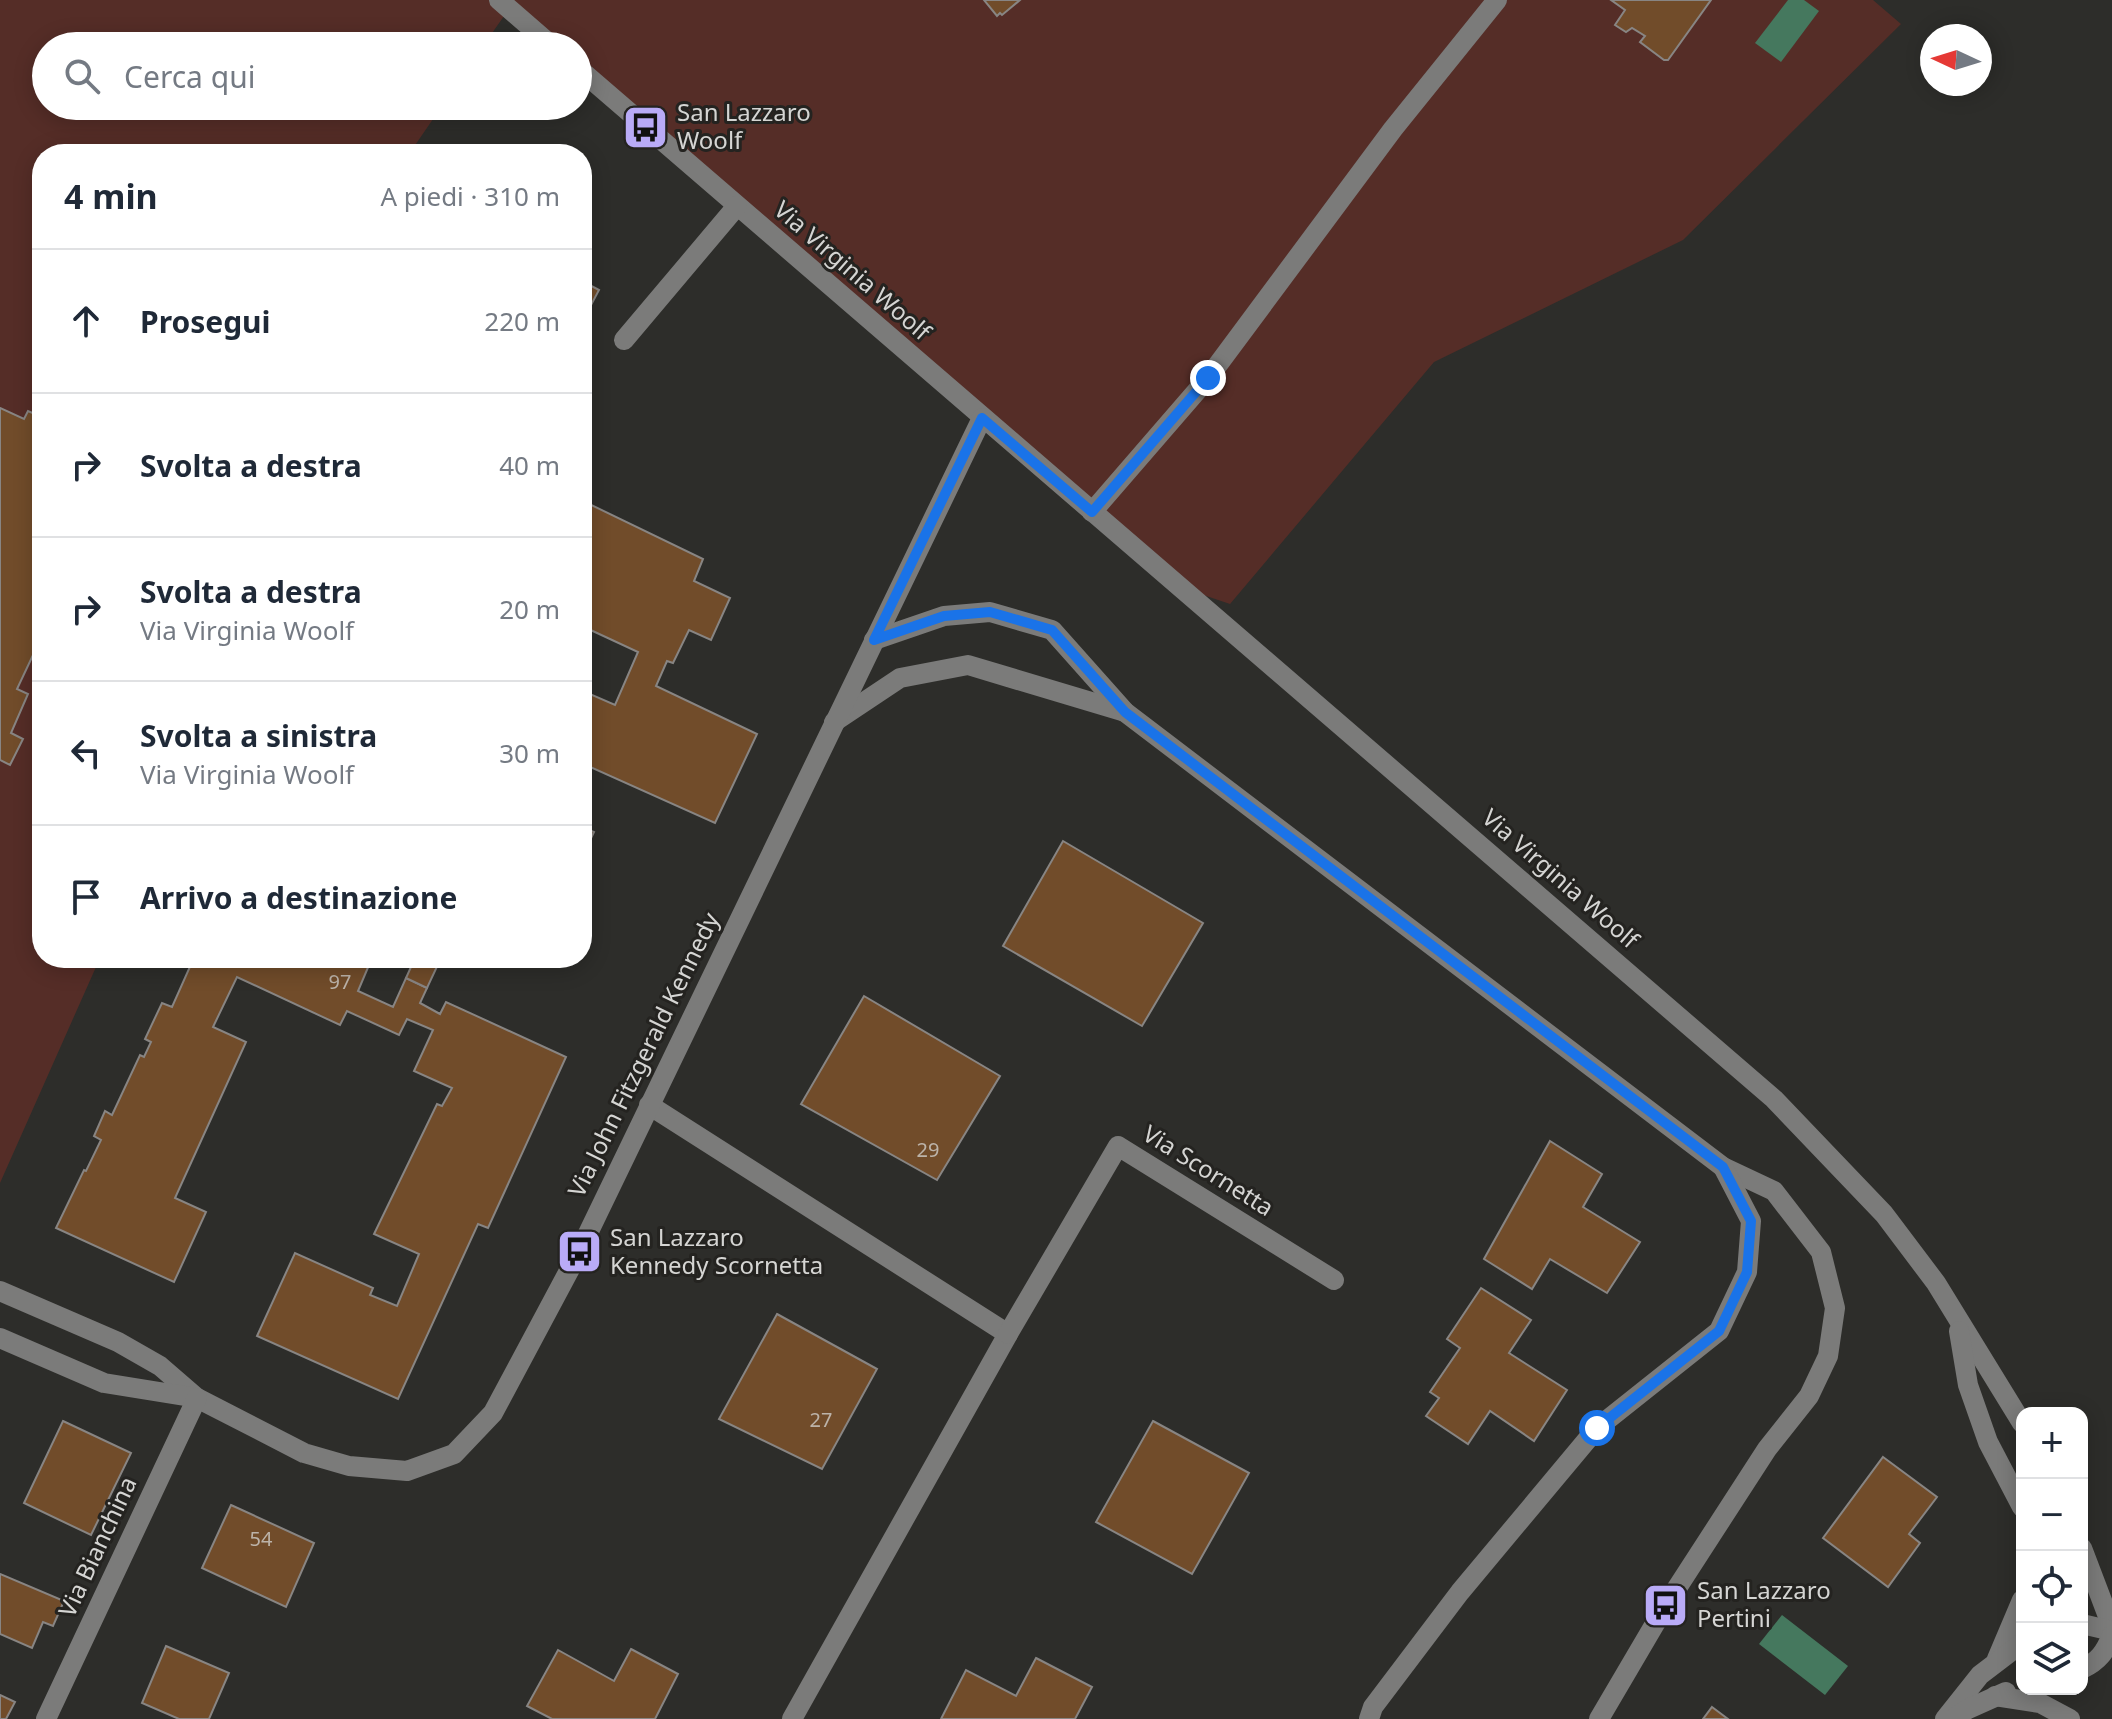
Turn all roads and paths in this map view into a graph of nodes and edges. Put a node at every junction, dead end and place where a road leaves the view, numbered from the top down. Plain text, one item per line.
1 (499, 0) edge
2 (1497, 0) edge
3 (536, 32) edge
4 (592, 80) edge
5 (737, 206) junction
6 (624, 340) dead end
7 (982, 418) junction
8 (1092, 512) junction
9 (874, 640) junction
10 (1125, 712) junction
11 (834, 722) junction
12 (649, 1105) junction
13 (1723, 1167) junction
14 (1334, 1280) dead end
15 (0, 1291) edge
16 (1957, 1319) junction
17 (1008, 1334) junction
18 (0, 1338) edge
19 (197, 1398) junction
20 (2016, 1413) edge
21 (2016, 1496) edge
22 (2083, 1551) edge
23 (2016, 1614) edge
24 (2088, 1625) edge
25 (2112, 1631) edge
26 (2016, 1647) edge
27 (1996, 1661) junction
28 (2088, 1666) edge
29 (2016, 1689) edge
30 (1995, 1696) junction
31 (46, 1719) edge
32 (792, 1719) edge
33 (1369, 1719) edge
34 (1599, 1719) edge
35 (1945, 1719) edge
36 (1953, 1719) edge
37 (2070, 1719) edge

1 - 3 street
2 - 8 street
4 - 5 street, Via Virginia Woolf
5 - 6 street
5 - 7 street, Via Virginia Woolf
7 - 8 street, Via Virginia Woolf
7 - 9 street, Via John Fitzgerald Kennedy
8 - 16 street, Via Virginia Woolf
9 - 10 street
9 - 11 street, Via John Fitzgerald Kennedy
10 - 11 street
10 - 13 street
11 - 12 street, Via John Fitzgerald Kennedy
12 - 17 street
12 - 19 street, Via John Fitzgerald Kennedy
13 - 33 street
13 - 34 street
14 - 17 street, Via Scornetta
15 - 19 street, Via John Fitzgerald Kennedy
16 - 20 street, Via Virginia Woolf
16 - 21 street, Via Virginia Woolf
17 - 32 street, Via Scornetta
18 - 19 street, Via John Fitzgerald Kennedy
19 - 31 street, Via Bianchina
22 - 25 street
23 - 27 street
24 - 25 street
25 - 28 street
26 - 27 street
27 - 35 street
29 - 30 street
30 - 36 street
30 - 37 street

